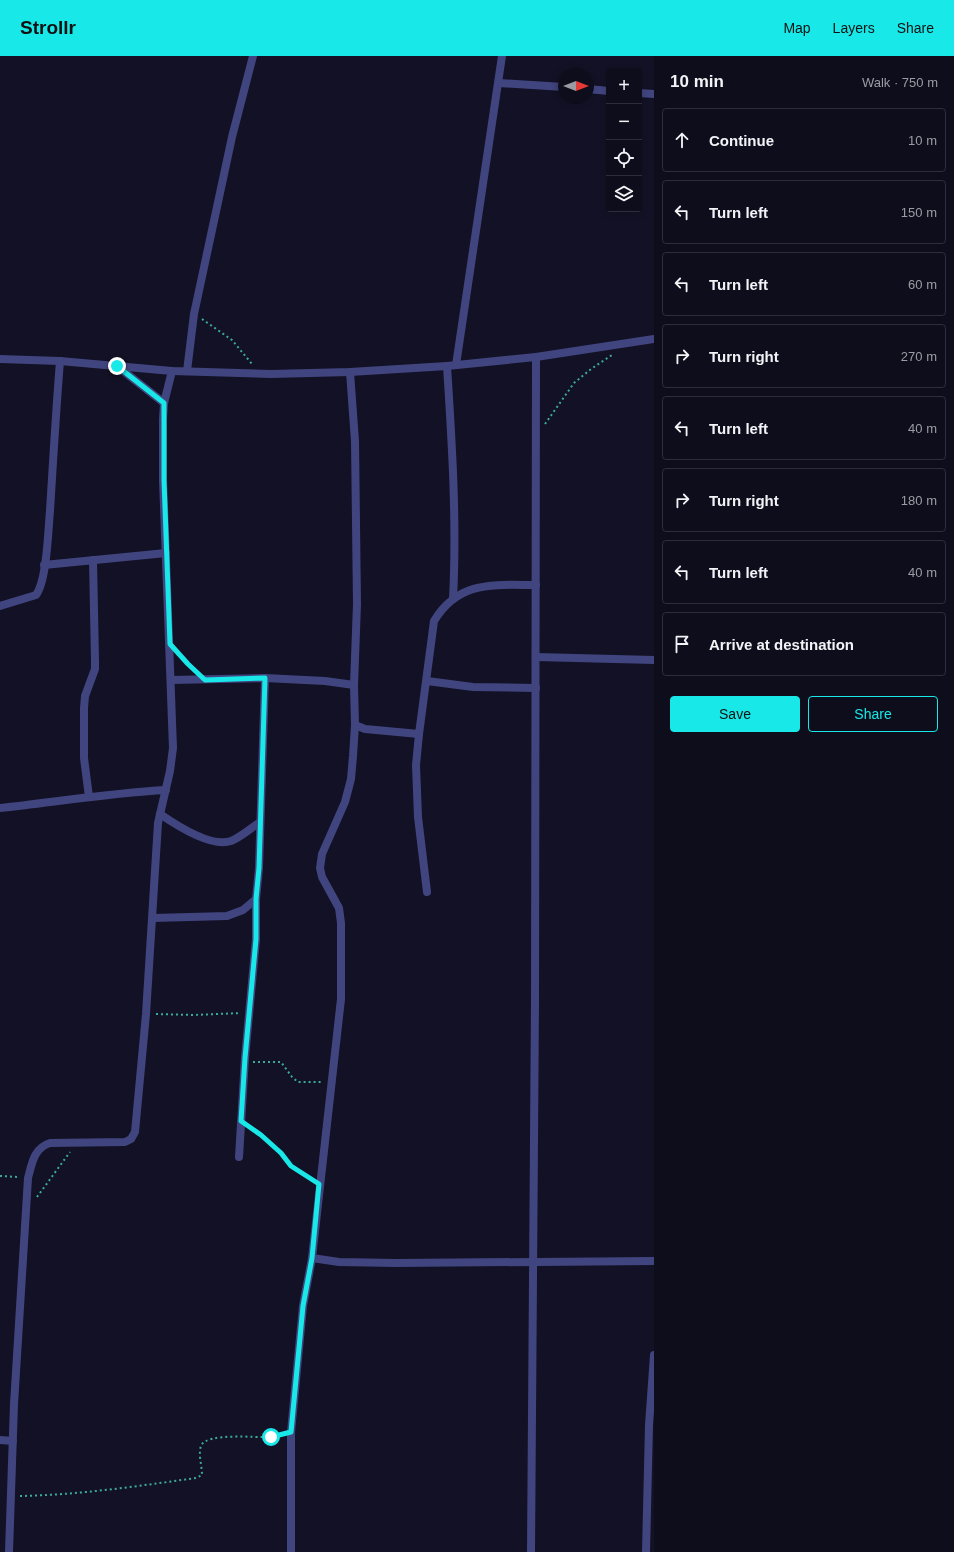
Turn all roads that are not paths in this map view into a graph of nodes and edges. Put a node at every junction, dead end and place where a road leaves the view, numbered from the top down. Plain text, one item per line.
1 (253, 56) edge
2 (502, 56) edge
3 (499, 83) junction
4 (558, 87) edge
5 (594, 90) edge
6 (606, 91) edge
7 (642, 93) edge
8 (654, 94) edge
9 (654, 339) edge
10 (536, 357) junction
11 (0, 359) edge
12 (60, 361) junction
13 (456, 365) junction
14 (117, 366) junction
15 (447, 366) junction
16 (172, 371) junction
17 (187, 371) junction
18 (350, 372) junction
19 (164, 403) junction
20 (166, 554) junction
21 (93, 560) junction
22 (44, 565) junction
23 (536, 585) junction
24 (454, 599) junction
25 (0, 606) edge
26 (536, 657) junction
27 (654, 660) edge
28 (265, 678) junction
29 (171, 680) junction
30 (427, 681) junction
31 (354, 685) junction
32 (536, 688) junction
33 (355, 725) junction
34 (419, 734) junction
35 (166, 790) junction
36 (89, 797) junction
37 (0, 808) edge
38 (160, 814) junction
39 (260, 822) junction
40 (427, 892) dead end
41 (256, 899) junction
42 (153, 918) junction
43 (239, 1157) dead end
44 (312, 1258) junction
45 (532, 1261) junction
46 (654, 1261) edge
47 (654, 1355) edge
48 (0, 1440) edge
49 (13, 1441) junction
50 (9, 1552) edge
51 (291, 1552) edge
52 (531, 1552) edge
53 (646, 1552) edge

1 - 17 street
2 - 3 street
3 - 4 street
3 - 13 street
5 - 6 street
7 - 8 street
9 - 10 street
10 - 13 street
10 - 23 street
11 - 12 street
12 - 14 street
12 - 22 street
13 - 15 street
14 - 16 street
14 - 19 street
15 - 18 street
15 - 24 street
16 - 17 street
16 - 19 street
17 - 18 street
18 - 31 street
19 - 20 street
20 - 21 street
20 - 29 street
21 - 22 street
21 - 36 street
22 - 25 street
23 - 24 street
23 - 26 street
24 - 30 street
26 - 27 street
26 - 32 street
28 - 29 street
28 - 31 street
28 - 39 street
29 - 35 street
30 - 32 street
30 - 34 street
31 - 33 street
32 - 45 street
33 - 34 street
33 - 44 street
34 - 40 street
35 - 36 street
35 - 38 street
36 - 37 street
38 - 39 street
38 - 42 street
39 - 41 street
41 - 42 street
41 - 43 street
42 - 49 street
44 - 45 street
44 - 51 street
45 - 46 street
45 - 52 street
47 - 53 street
48 - 49 street
49 - 50 street

